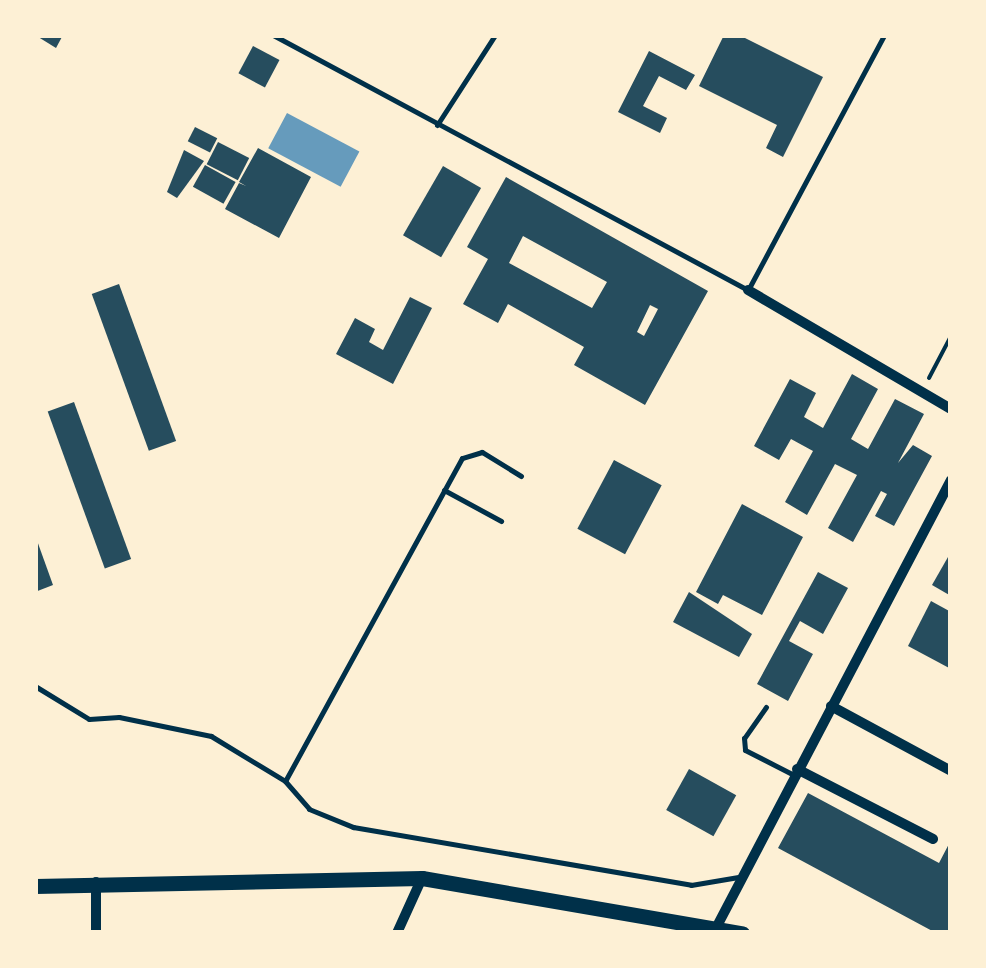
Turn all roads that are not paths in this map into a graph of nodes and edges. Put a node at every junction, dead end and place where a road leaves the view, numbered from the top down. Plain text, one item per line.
1 (274, 35) edge
2 (494, 35) edge
3 (884, 35) edge
4 (436, 124) junction
5 (748, 290) junction
6 (951, 409) edge
7 (521, 476) dead end
8 (951, 480) edge
9 (444, 490) junction
10 (501, 521) dead end
11 (35, 686) edge
12 (831, 706) junction
13 (766, 708) dead end
14 (951, 770) edge
15 (795, 772) junction
16 (286, 781) junction
17 (933, 839) dead end
18 (738, 877) junction
19 (422, 878) junction
20 (96, 882) junction
21 (35, 886) edge
22 (716, 928) junction
23 (96, 933) edge
24 (397, 933) edge
25 (742, 933) edge

1 - 4 lane
2 - 4 lane
3 - 5 lane
4 - 5 lane
5 - 6 street
7 - 9 lane
8 - 12 street
9 - 10 lane
9 - 16 lane
11 - 16 lane
12 - 14 street
12 - 15 street
13 - 15 lane
15 - 17 street
15 - 18 street
16 - 18 lane
18 - 22 street
19 - 20 main road
19 - 22 main road
19 - 24 street
20 - 21 main road
20 - 23 street
22 - 25 main road

